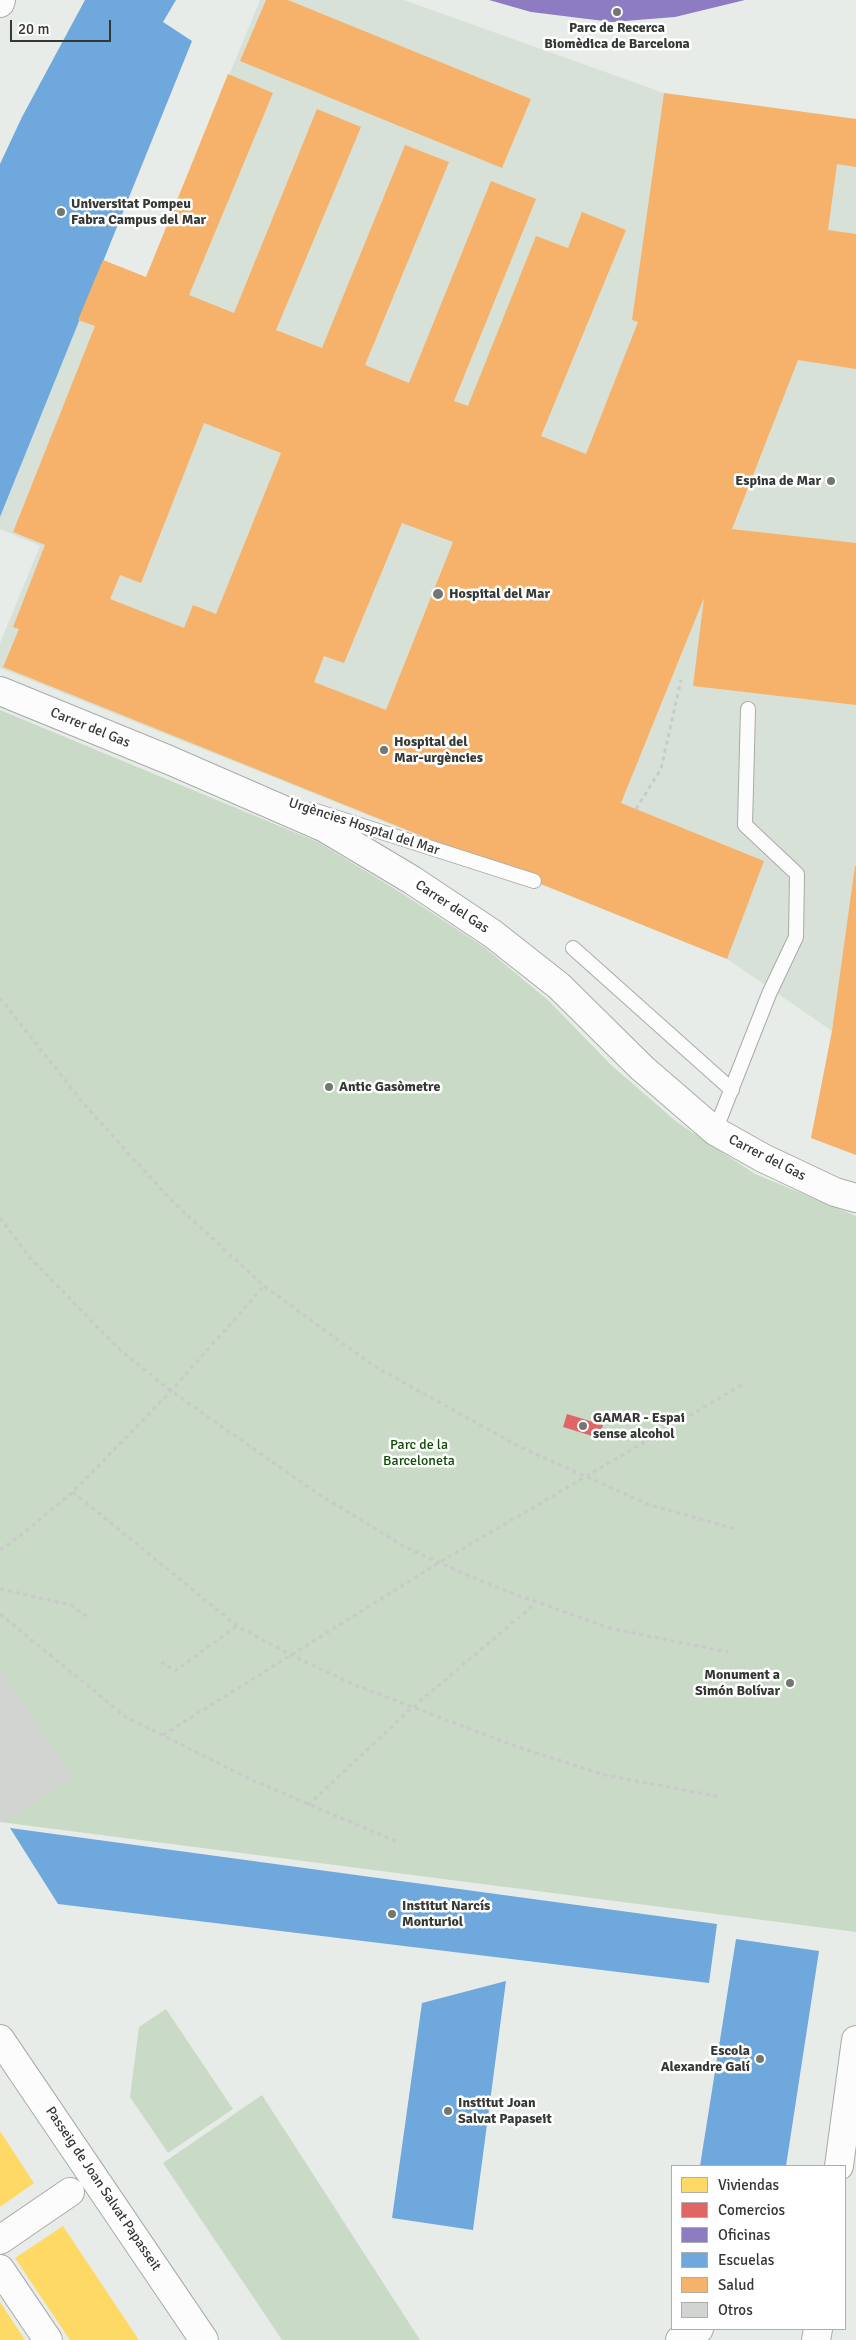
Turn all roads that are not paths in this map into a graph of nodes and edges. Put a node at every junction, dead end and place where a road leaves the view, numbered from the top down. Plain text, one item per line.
1 (0, 691) edge
2 (748, 708) dead end
3 (195, 771) junction
4 (534, 882) dead end
5 (573, 948) dead end
6 (732, 1090) junction
7 (715, 1131) junction
8 (856, 1198) edge
9 (0, 2039) edge
10 (856, 2040) edge
11 (839, 2165) edge
12 (70, 2192) dead end
13 (0, 2240) edge
14 (0, 2269) edge
15 (697, 2330) edge
16 (48, 2340) edge
17 (204, 2340) edge
18 (680, 2340) edge

1 - 3 street, Carrer del Gas
2 - 6 lane
3 - 4 lane, Urgències Hosptal del Mar
3 - 7 street, Carrer del Gas
5 - 6 lane
6 - 7 lane
7 - 8 street, Carrer del Gas
9 - 17 street, Passeig de Joan Salvat Papasseit
10 - 11 street
12 - 13 street
14 - 16 street
15 - 18 street

